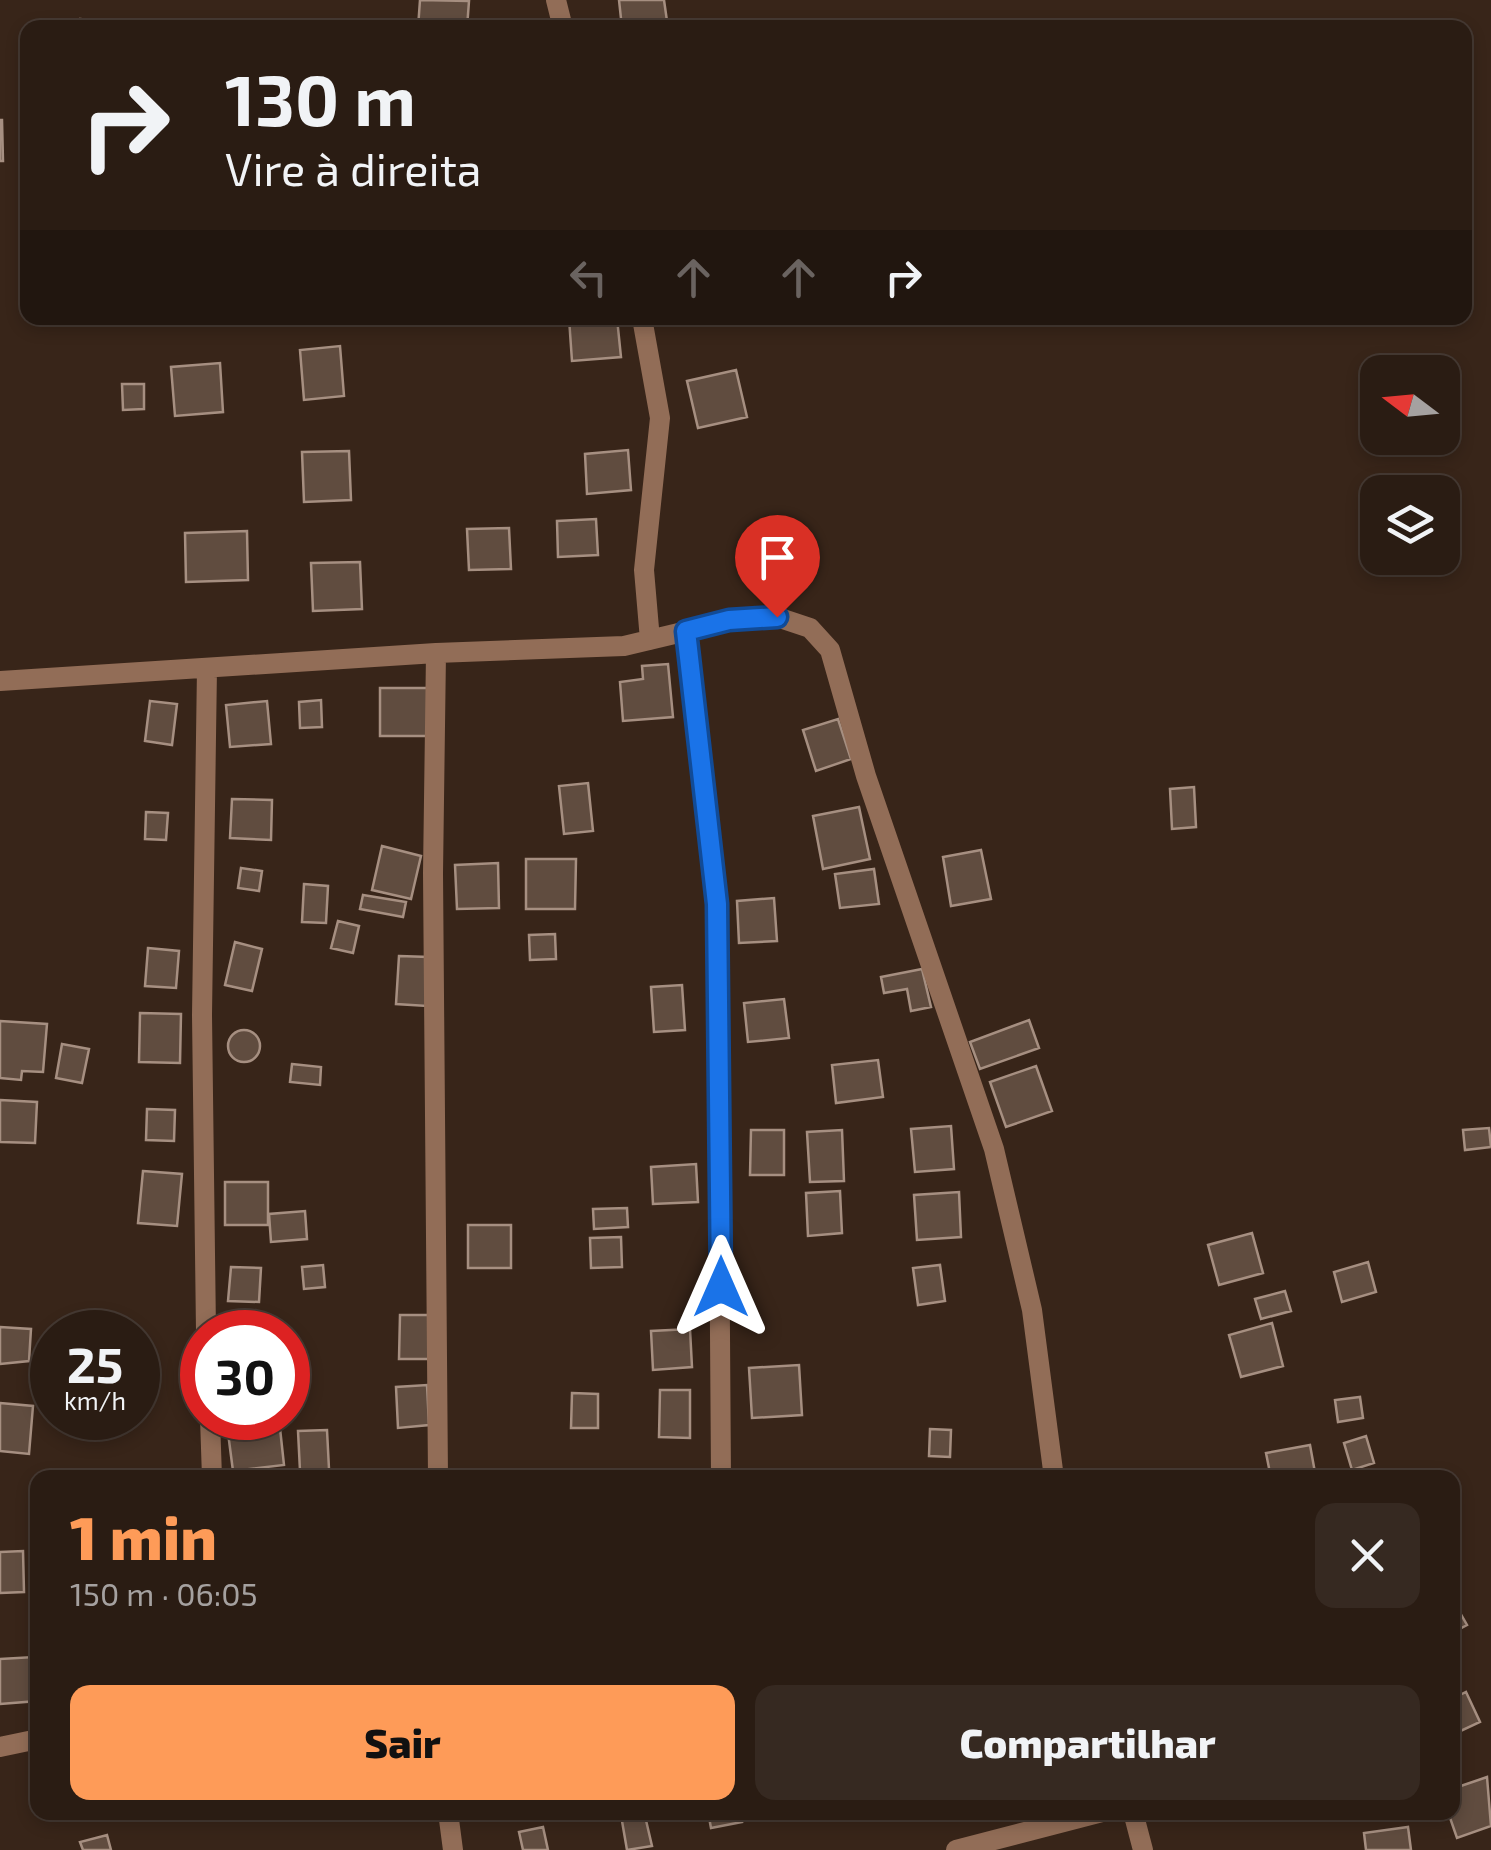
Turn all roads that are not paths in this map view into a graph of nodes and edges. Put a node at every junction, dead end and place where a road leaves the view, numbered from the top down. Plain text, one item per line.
1 (643, 325) edge
2 (686, 631) junction
3 (650, 640) junction
4 (436, 653) junction
5 (207, 668) junction
6 (0, 681) edge
7 (206, 1310) edge
8 (211, 1440) edge
9 (212, 1470) edge
10 (438, 1470) edge
11 (721, 1470) edge
12 (1053, 1470) edge
13 (30, 1741) edge
14 (0, 1747) edge
15 (449, 1820) edge
16 (1071, 1820) edge
17 (1135, 1820) edge
18 (453, 1850) edge
19 (956, 1850) edge
20 (1143, 1850) edge

1 - 3 street
2 - 3 street
2 - 11 street
2 - 12 street
3 - 4 street
4 - 5 street
4 - 10 street
5 - 6 street
5 - 7 street
8 - 9 street
13 - 14 street
15 - 18 street
16 - 19 street
17 - 20 street

